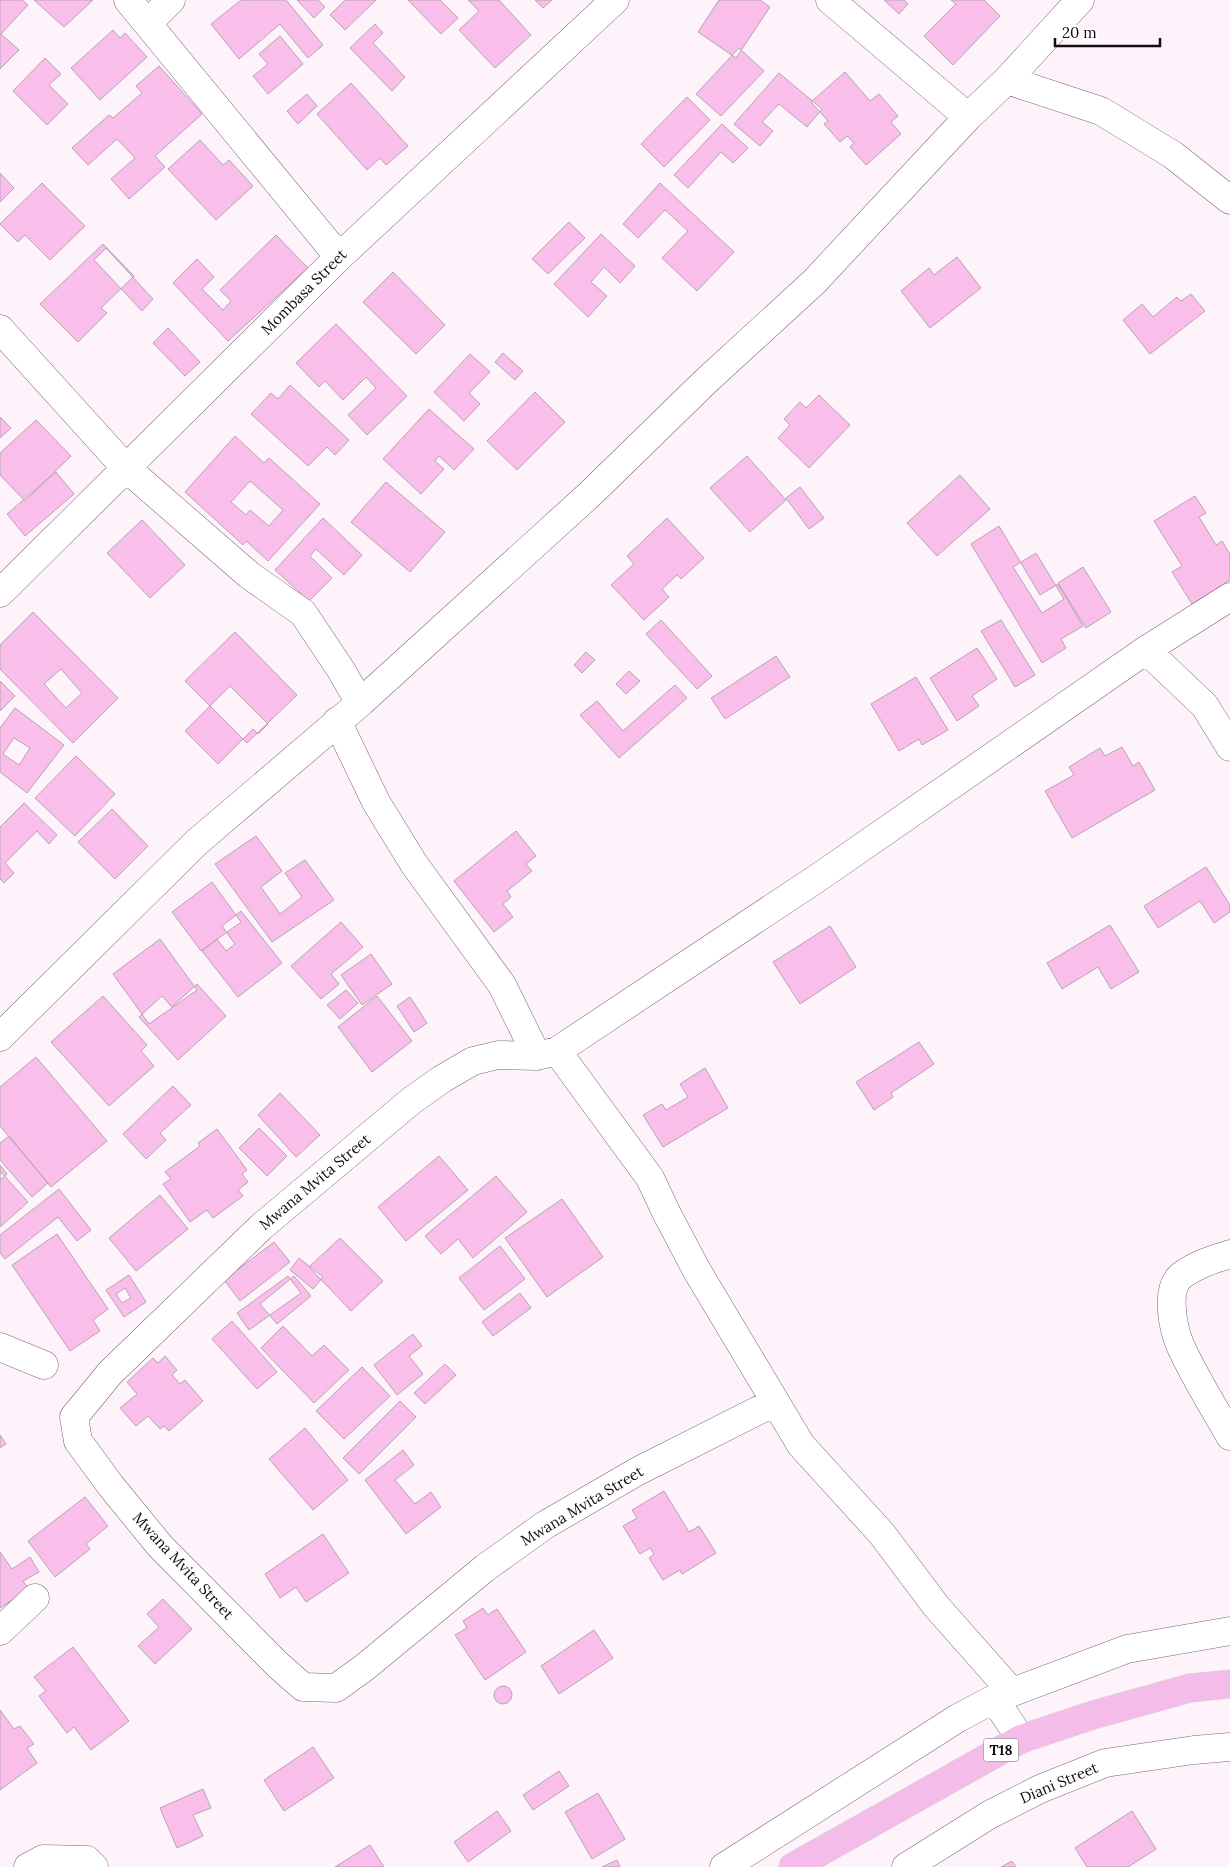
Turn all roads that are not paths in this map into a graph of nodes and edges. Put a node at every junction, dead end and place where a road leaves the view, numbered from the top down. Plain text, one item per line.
1 (128, 0) edge
2 (171, 0) edge
3 (615, 0) edge
4 (830, 0) edge
5 (1080, 0) edge
6 (148, 22) junction
7 (1006, 80) junction
8 (968, 117) junction
9 (1230, 200) edge
10 (339, 257) junction
11 (0, 329) edge
12 (125, 468) junction
13 (0, 593) edge
14 (1230, 597) edge
15 (1146, 650) junction
16 (360, 703) junction
17 (337, 721) junction
18 (1230, 747) edge
19 (0, 1037) edge
20 (547, 1053) junction
21 (1230, 1254) edge
22 (0, 1347) edge
23 (44, 1365) dead end
24 (775, 1402) junction
25 (1230, 1436) edge
26 (36, 1598) dead end
27 (0, 1631) edge
28 (1230, 1631) edge
29 (1230, 1684) edge
30 (1003, 1696) junction
31 (1021, 1739) junction
32 (1230, 1747) edge
33 (28, 1867) edge
34 (94, 1867) edge
35 (724, 1867) edge
36 (793, 1867) edge
37 (906, 1867) edge

1 - 6 street
2 - 6 street
3 - 10 street, Mombasa Street
4 - 8 street
5 - 7 street
6 - 10 street
7 - 8 street
7 - 9 street
8 - 16 street
10 - 12 street, Mombasa Street
11 - 12 street
12 - 13 street, Mombasa Street
12 - 16 street
14 - 15 street
15 - 18 street
15 - 20 street
16 - 17 street
17 - 19 street
17 - 20 street
20 - 24 street
20 - 24 street, Mwana Mvita Street
21 - 25 street
22 - 23 street
24 - 30 street
26 - 27 street
28 - 30 street
29 - 31 main road, T18
30 - 31 street
30 - 35 street
31 - 36 main road, T18
32 - 37 street, Diani Street
33 - 34 street

